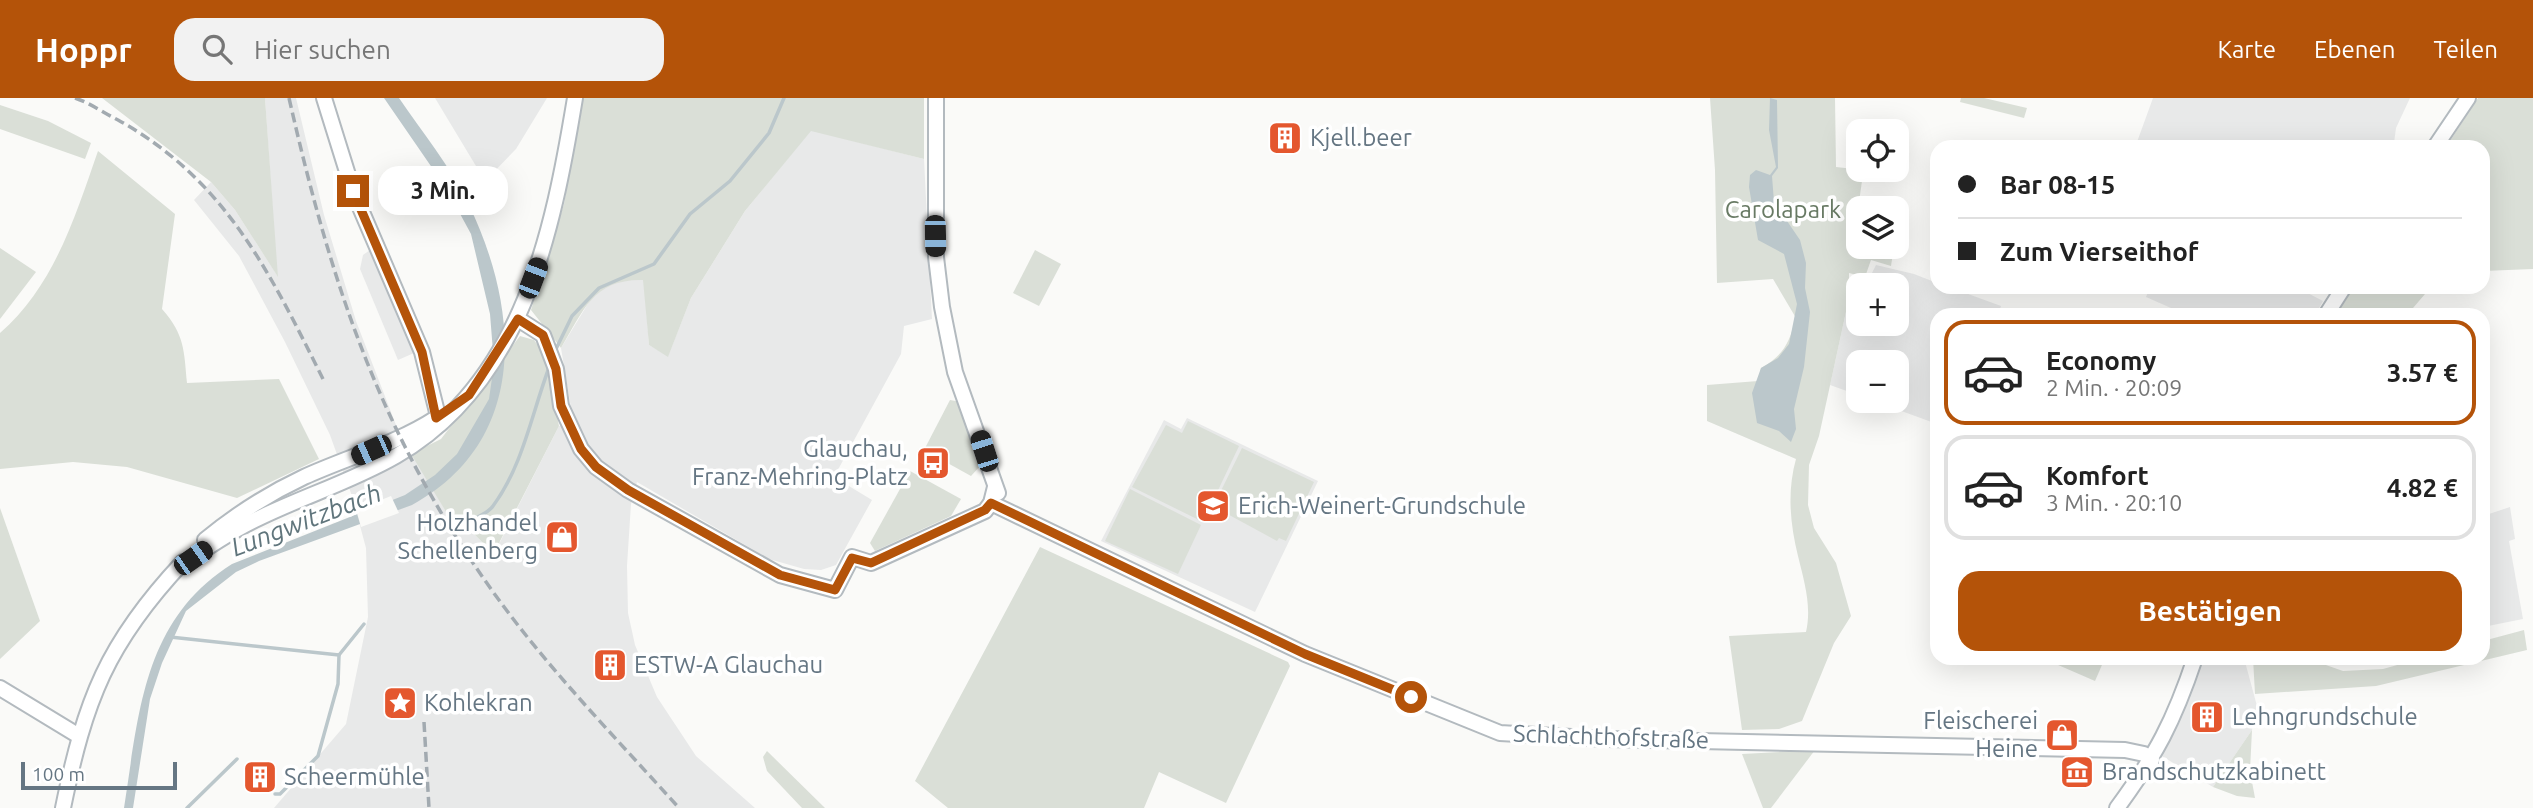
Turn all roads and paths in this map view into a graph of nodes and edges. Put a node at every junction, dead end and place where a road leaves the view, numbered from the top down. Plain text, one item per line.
1 (324, 98) edge
2 (575, 98) edge
3 (936, 98) edge
4 (2468, 98) edge
5 (2440, 140) edge
6 (515, 325) junction
7 (438, 422) junction
8 (995, 487) junction
9 (991, 503) junction
10 (1010, 512) junction
11 (2192, 665) edge
12 (0, 688) edge
13 (79, 736) junction
14 (2152, 760) junction
15 (63, 808) edge
16 (2117, 808) edge

1 - 7 street
2 - 6 street
3 - 8 street
4 - 5 street
6 - 7 street
6 - 9 street
7 - 13 street
8 - 9 street
8 - 10 street
9 - 10 street, Schlachthofstraße
10 - 14 street, Schlachthofstraße
11 - 14 street
12 - 13 street
13 - 15 street
14 - 16 street

